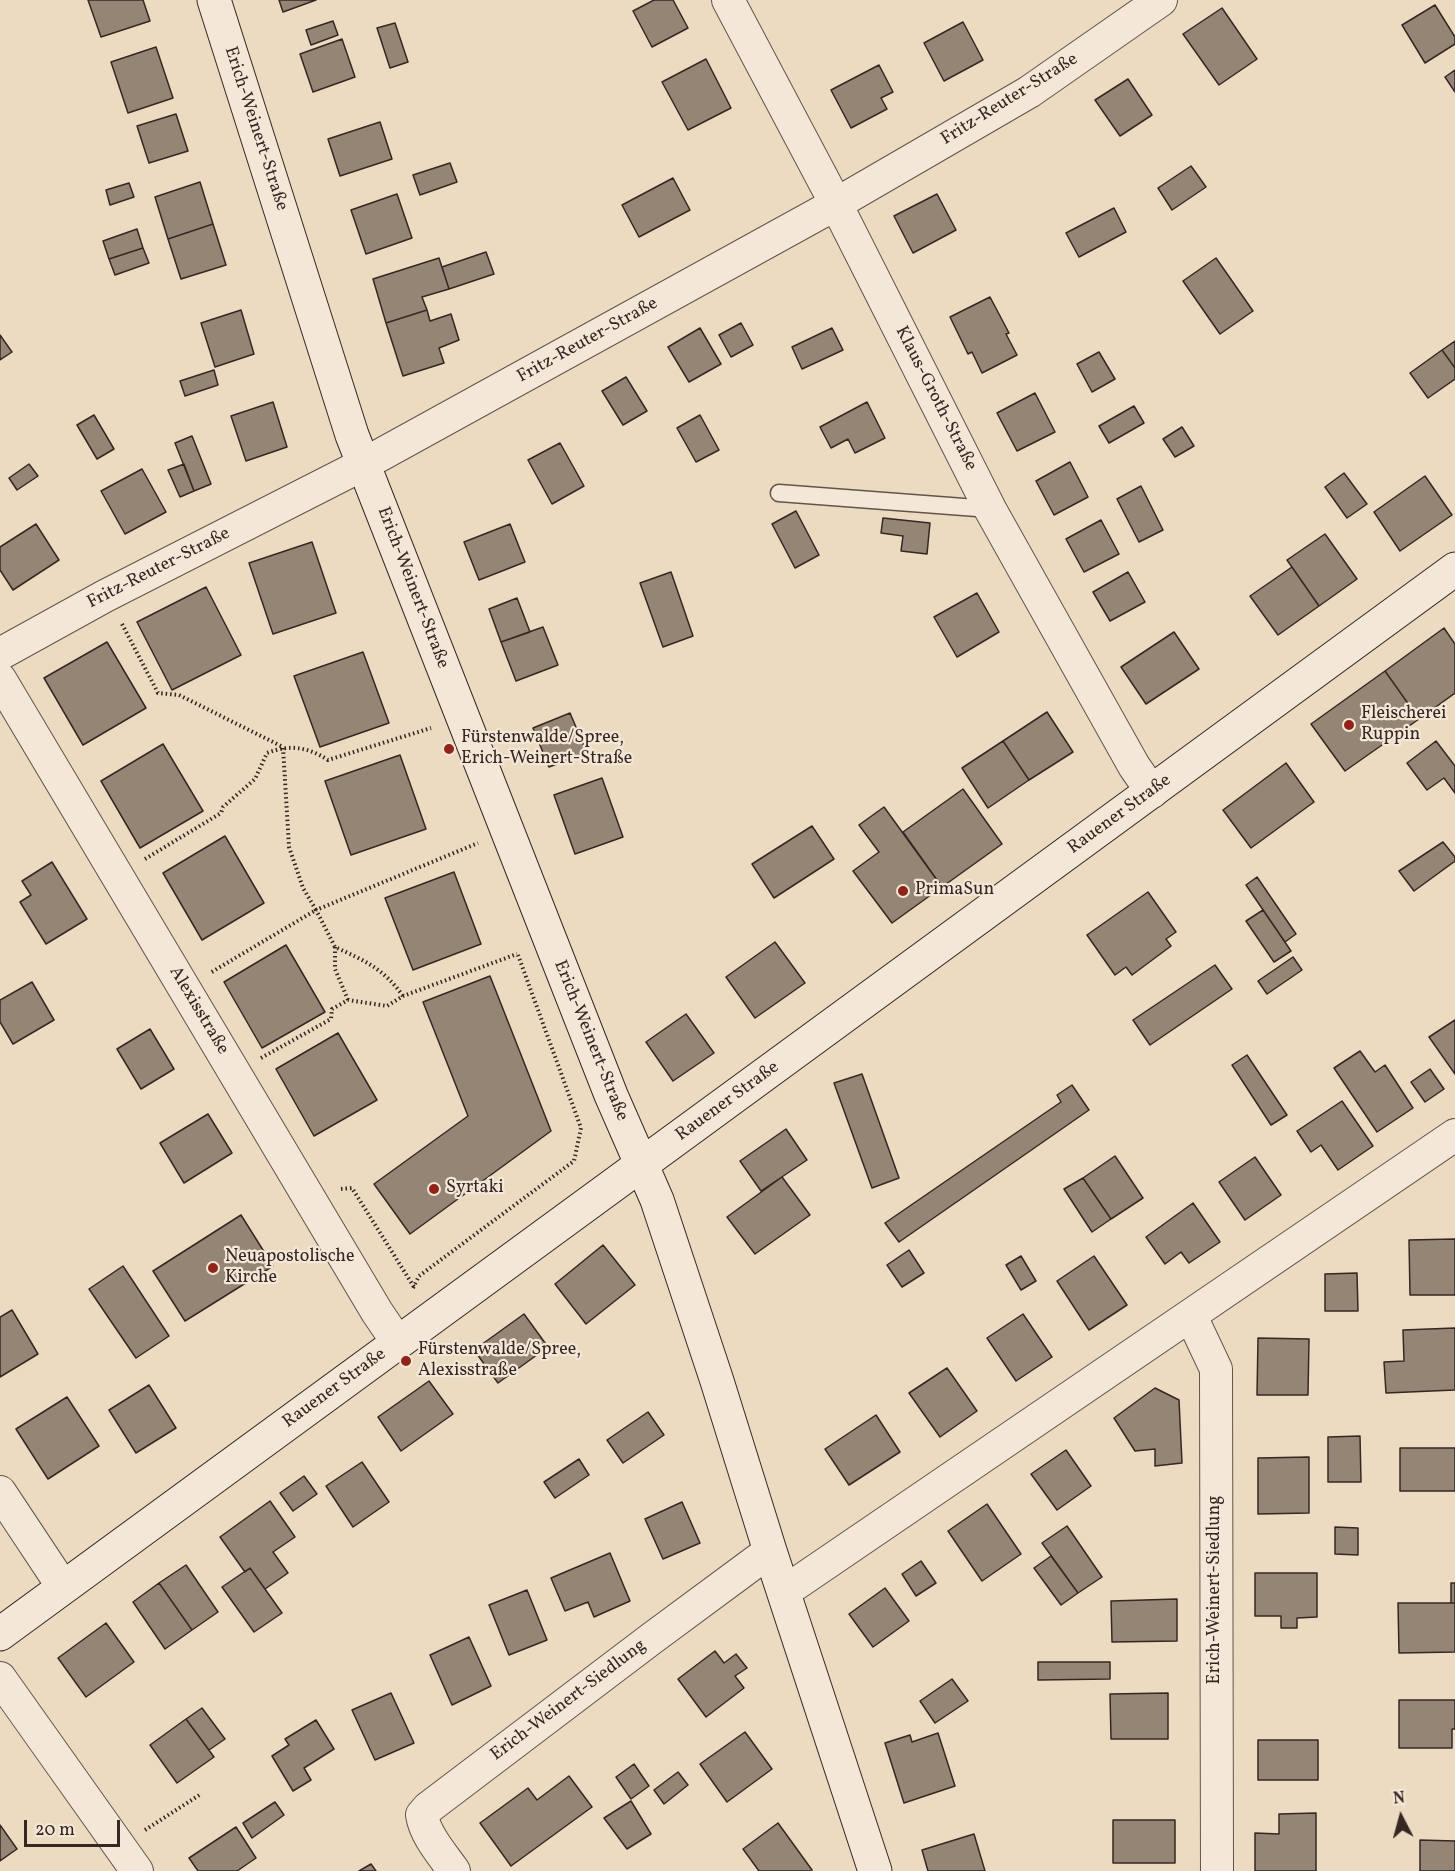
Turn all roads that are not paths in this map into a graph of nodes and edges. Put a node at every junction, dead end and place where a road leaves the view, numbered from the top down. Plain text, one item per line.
1 (214, 0) edge
2 (729, 0) edge
3 (1161, 0) edge
4 (836, 204) junction
5 (364, 464) junction
6 (779, 493) dead end
7 (990, 509) junction
8 (1455, 569) edge
9 (0, 654) edge
10 (0, 678) edge
11 (1152, 792) junction
12 (1455, 1135) edge
13 (642, 1166) junction
14 (1191, 1316) junction
15 (398, 1343) junction
16 (0, 1492) edge
17 (770, 1551) junction
18 (63, 1587) junction
19 (784, 1592) junction
20 (0, 1634) edge
21 (0, 1678) edge
22 (128, 1859) edge
23 (454, 1871) edge
24 (876, 1871) edge
25 (1217, 1871) edge

1 - 5 main road, Erich-Weinert-Straße
2 - 4 street, Klaus-Groth-Straße
3 - 4 street, Fritz-Reuter-Straße
4 - 5 street, Fritz-Reuter-Straße
4 - 7 street, Klaus-Groth-Straße
5 - 9 street, Fritz-Reuter-Straße
5 - 13 main road, Erich-Weinert-Straße
6 - 7 lane
7 - 11 street, Klaus-Groth-Straße
8 - 11 main road, Rauener Straße
10 - 15 street, Alexisstraße
11 - 13 main road, Rauener Straße
12 - 14 street
13 - 15 main road, Rauener Straße
13 - 17 main road
14 - 19 street
14 - 25 street, Erich-Weinert-Siedlung
15 - 18 main road, Rauener Straße
16 - 18 street
17 - 19 main road
17 - 23 street, Erich-Weinert-Siedlung
18 - 20 main road, Rauener Straße
19 - 24 main road
21 - 22 street

